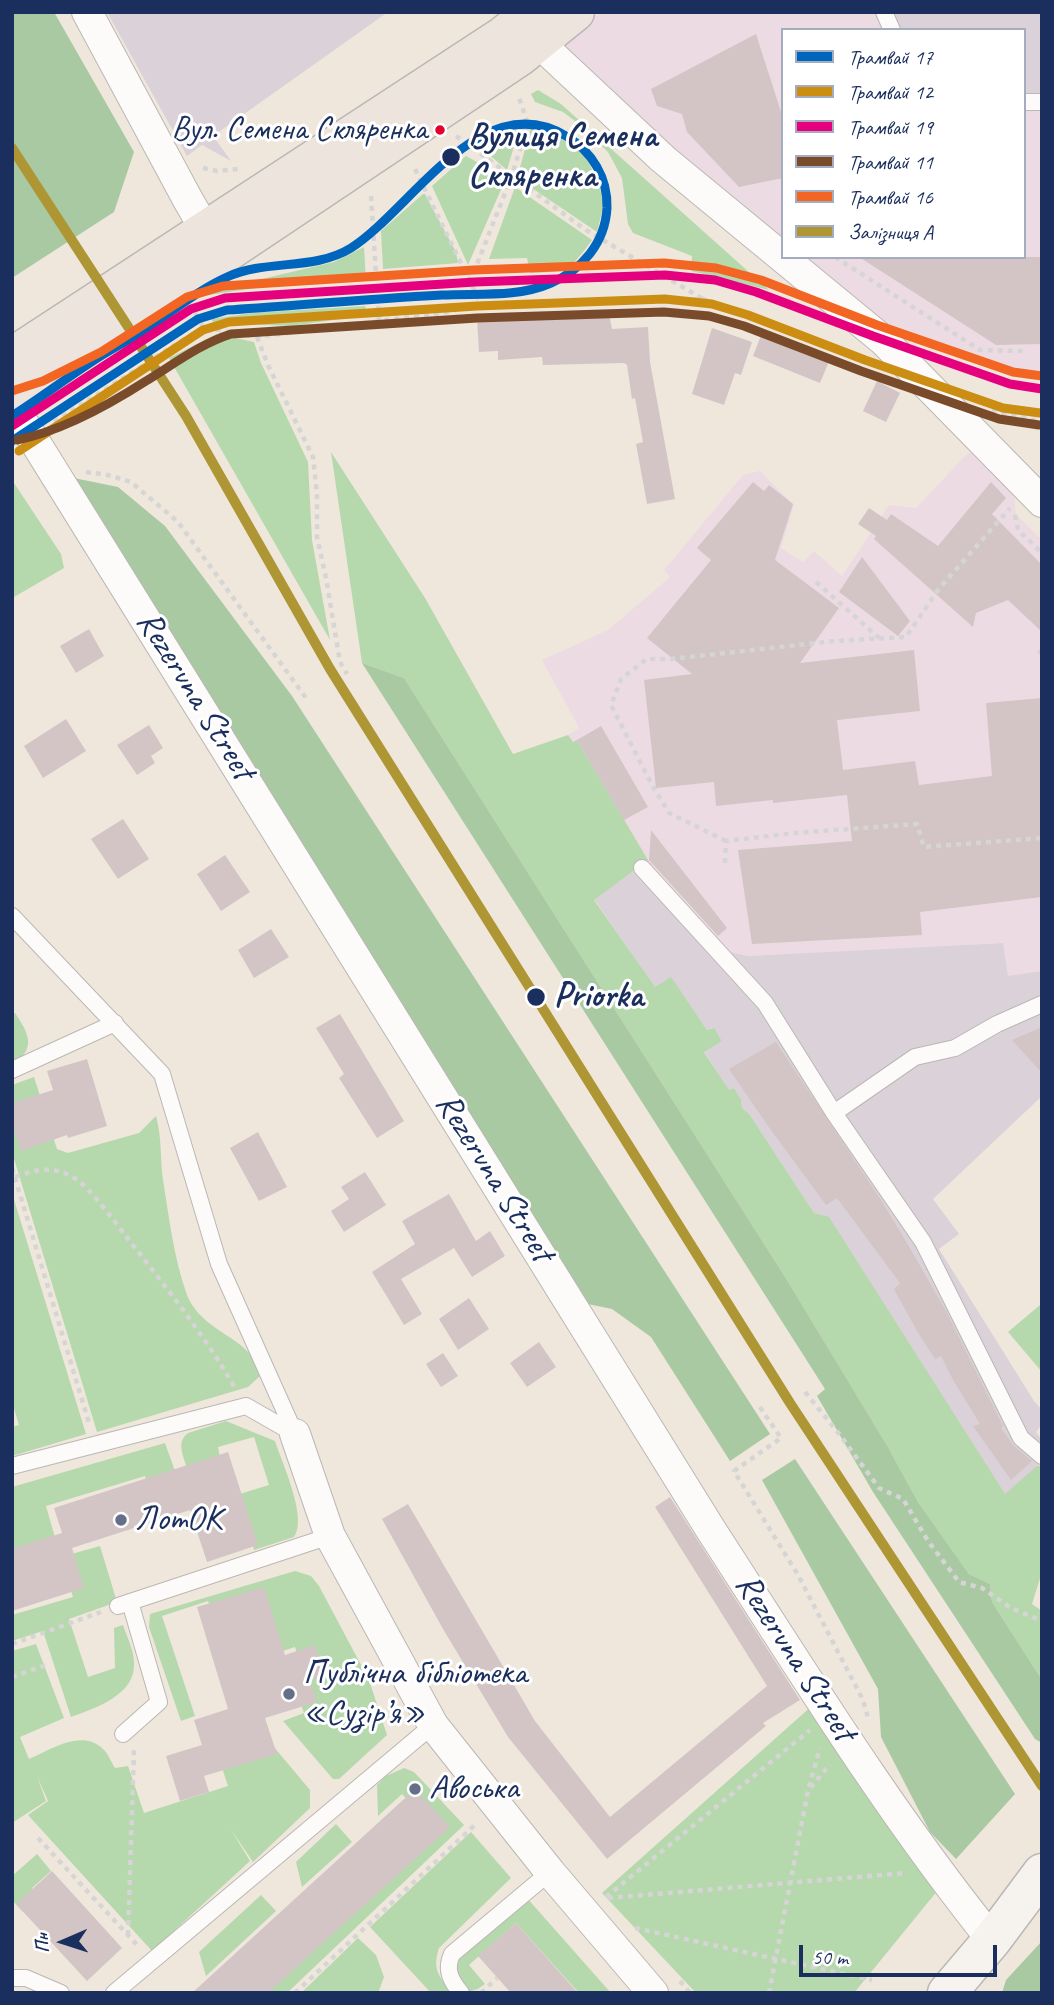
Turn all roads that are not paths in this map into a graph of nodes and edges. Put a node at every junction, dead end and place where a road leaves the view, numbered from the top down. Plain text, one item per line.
1 (87, 12) edge
2 (575, 12) edge
3 (884, 12) edge
4 (530, 25) edge
5 (891, 28) edge
6 (206, 231) junction
7 (781, 256) edge
8 (784, 259) edge
9 (13, 388) edge
10 (1027, 503) edge
11 (642, 868) dead end
12 (12, 916) edge
13 (1042, 1004) edge
14 (115, 1023) junction
15 (12, 1070) edge
16 (834, 1113) junction
17 (295, 1434) junction
18 (1042, 1456) edge
19 (12, 1466) edge
20 (330, 1536) junction
21 (433, 1725) junction
22 (129, 1729) road end
23 (550, 1872) junction
24 (1042, 1873) edge
25 (992, 1940) junction
26 (12, 1978) edge
27 (61, 1993) edge
28 (114, 1993) edge
29 (461, 1993) edge
30 (653, 1993) edge
31 (947, 1993) edge

1 - 6 street
2 - 4 main road
3 - 5 lane
4 - 6 main road
4 - 7 street
4 - 9 main road
6 - 9 main road
8 - 10 street
9 - 25 street, Rezervna Street
11 - 16 lane
12 - 14 lane
13 - 16 lane
14 - 15 lane
14 - 17 lane
16 - 18 lane
17 - 19 lane
17 - 20 street
20 - 21 street
20 - 22 lane
21 - 23 street
21 - 28 lane
23 - 29 lane
23 - 30 street
24 - 25 main road
25 - 31 main road
26 - 27 lane

